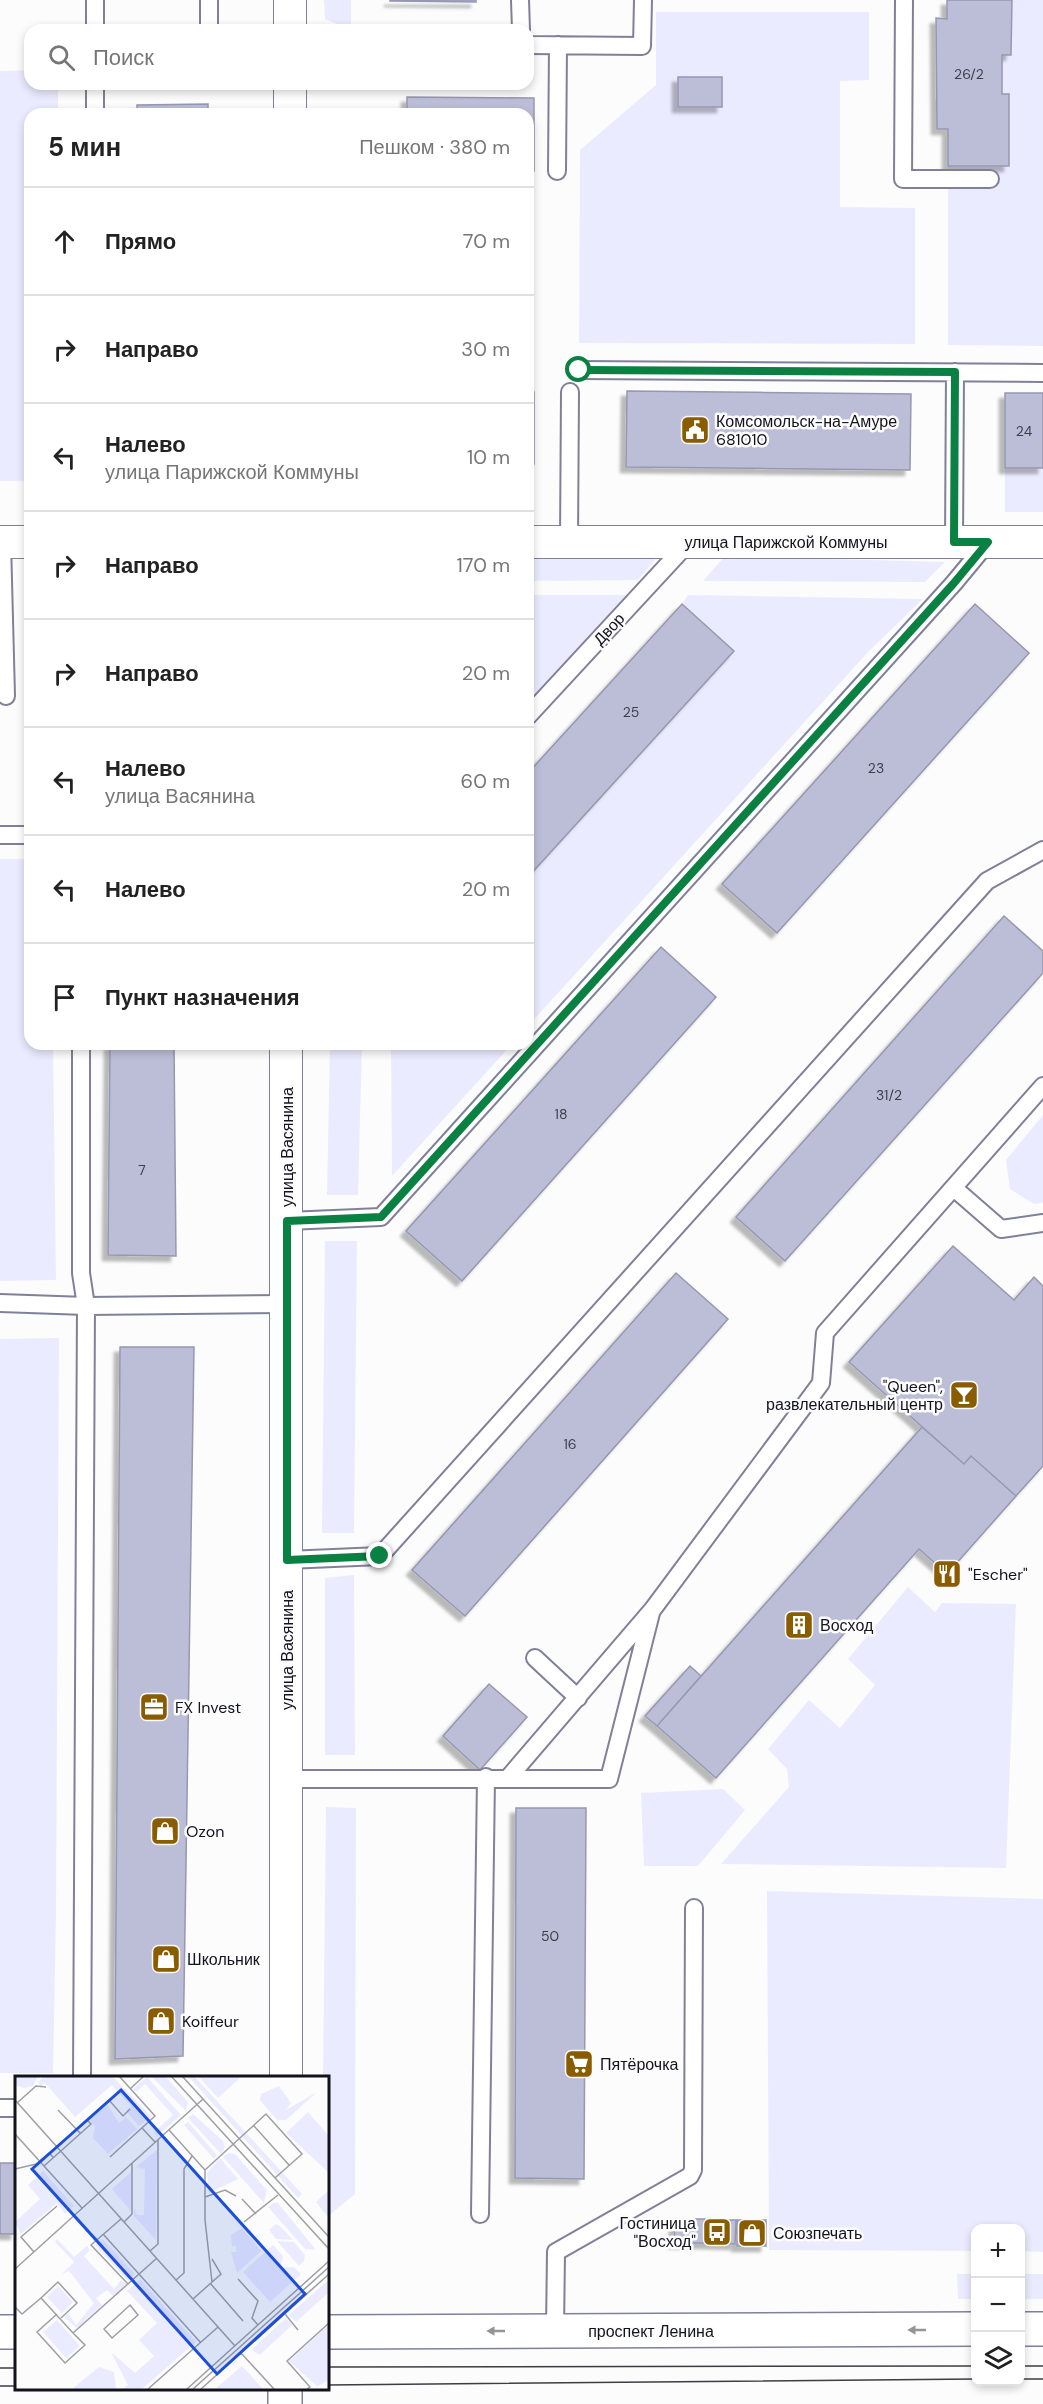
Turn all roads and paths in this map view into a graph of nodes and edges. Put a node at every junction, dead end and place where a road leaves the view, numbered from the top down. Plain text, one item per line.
1 (95, 0) edge
2 (209, 0) edge
3 (290, 0) edge
4 (520, 0) edge
5 (643, 0) edge
6 (904, 0) edge
7 (95, 24) edge
8 (209, 24) edge
9 (290, 24) edge
10 (521, 24) edge
11 (534, 45) edge
12 (558, 45) junction
13 (95, 90) edge
14 (290, 90) edge
15 (95, 108) edge
16 (290, 108) edge
17 (557, 171) dead end
18 (990, 179) dead end
19 (579, 370) dead end
20 (955, 372) junction
21 (1043, 373) edge
22 (570, 392) dead end
23 (10, 542) edge
24 (534, 542) edge
25 (569, 542) junction
26 (688, 542) junction
27 (954, 542) junction
28 (988, 542) junction
29 (1043, 542) edge
30 (6, 696) dead end
31 (534, 709) edge
32 (0, 835) edge
33 (24, 835) edge
34 (1043, 850) edge
35 (534, 1048) edge
36 (81, 1050) edge
37 (286, 1050) edge
38 (532, 1050) edge
39 (1043, 1086) edge
40 (955, 1189) junction
41 (287, 1221) junction
42 (1043, 1223) edge
43 (0, 1303) edge
44 (287, 1304) junction
45 (86, 1306) junction
46 (287, 1560) junction
47 (652, 1609) junction
48 (535, 1658) dead end
49 (578, 1698) junction
50 (486, 1777) junction
51 (509, 1778) junction
52 (287, 1779) junction
53 (694, 1908) dead end
54 (82, 2076) edge
55 (286, 2076) edge
56 (480, 2214) dead end
57 (971, 2329) edge
58 (1025, 2329) edge
59 (1043, 2329) edge
60 (555, 2331) junction
61 (328, 2332) edge

1 - 7 lane
2 - 8 lane
3 - 9 street
4 - 10 lane
5 - 12 lane
6 - 18 lane
11 - 12 lane
12 - 17 lane
13 - 15 lane
14 - 16 street
19 - 20 lane
20 - 21 lane
20 - 27 lane
22 - 25 lane
23 - 30 lane
24 - 25 street, улица Парижской Коммуны
25 - 26 street, улица Парижской Коммуны
26 - 27 street, улица Парижской Коммуны
26 - 31 lane, Двор
27 - 28 street, улица Парижской Коммуны
28 - 29 street, улица Парижской Коммуны
28 - 35 lane
32 - 33 lane
34 - 46 lane
36 - 45 lane
37 - 41 street, улица Васянина
38 - 41 lane
39 - 40 lane
40 - 42 lane
40 - 47 lane
41 - 44 street, улица Васянина
43 - 45 lane
44 - 45 lane
44 - 46 street, улица Васянина
45 - 54 lane
46 - 52 street, улица Васянина
47 - 49 lane
47 - 51 lane
48 - 49 lane
49 - 51 lane
50 - 51 lane
50 - 52 lane
50 - 56 lane
52 - 55 street, улица Васянина
53 - 60 lane
57 -> 60 highway, проспект Ленина
58 - 59 highway
60 -> 61 highway, проспект Ленина

